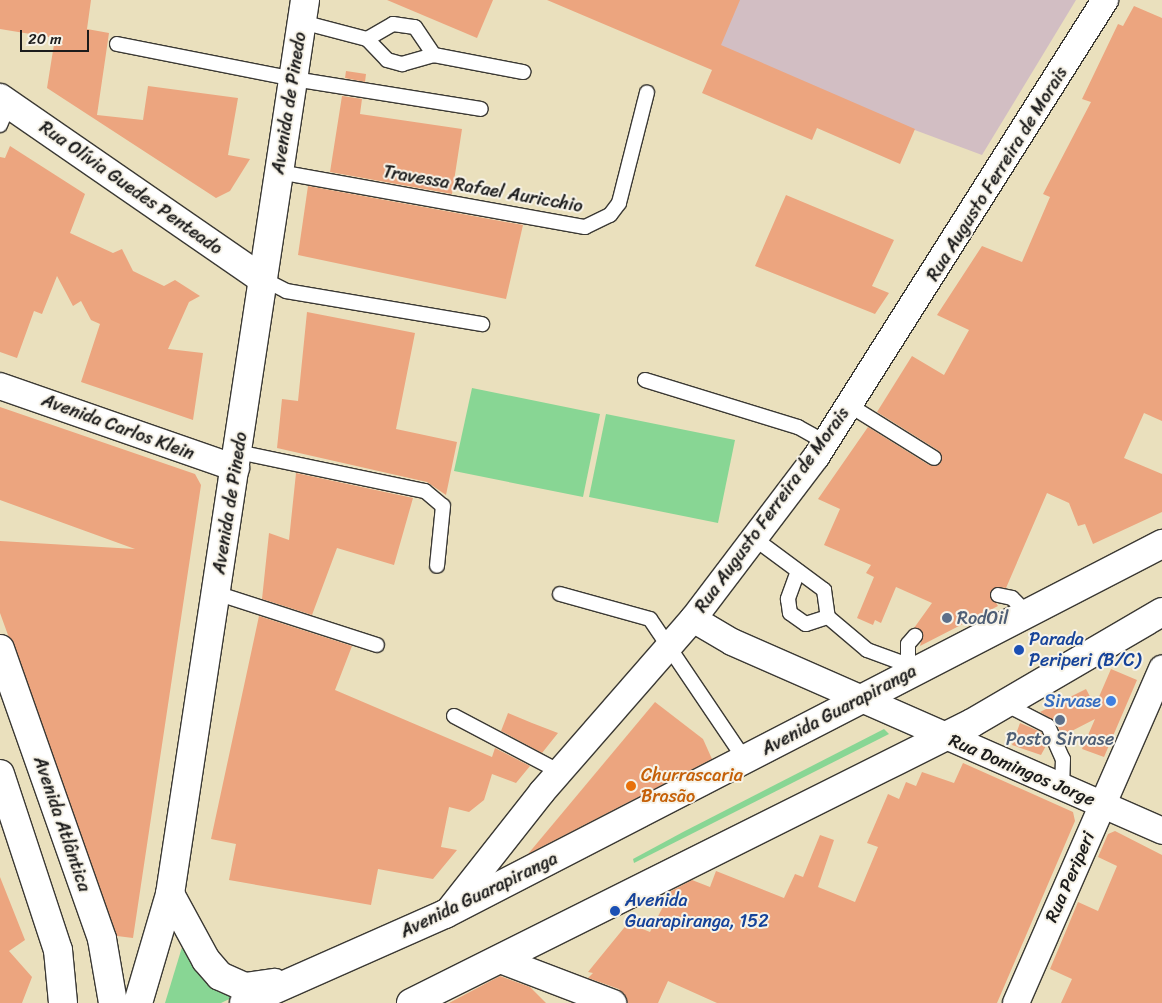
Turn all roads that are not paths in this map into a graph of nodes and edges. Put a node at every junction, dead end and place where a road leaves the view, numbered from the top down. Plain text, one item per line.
1 (1105, 0) edge
2 (304, 11) edge
3 (368, 39) junction
4 (117, 44) dead end
5 (434, 56) junction
6 (523, 72) dead end
7 (294, 79) junction
8 (647, 92) dead end
9 (3, 109) edge
10 (481, 109) dead end
11 (279, 172) junction
12 (261, 278) junction
13 (482, 324) dead end
14 (645, 380) dead end
15 (0, 386) edge
16 (849, 405) junction
17 (825, 442) junction
18 (934, 458) dead end
19 (237, 460) junction
20 (755, 539) junction
21 (1162, 544) edge
22 (438, 566) dead end
23 (798, 571) junction
24 (216, 593) junction
25 (560, 594) dead end
26 (998, 595) dead end
27 (1026, 612) junction
28 (1162, 612) edge
29 (828, 617) junction
30 (693, 619) junction
31 (915, 636) dead end
32 (377, 645) dead end
33 (669, 646) junction
34 (0, 649) edge
35 (1162, 669) edge
36 (908, 670) junction
37 (864, 697) junction
38 (1005, 704) junction
39 (454, 716) dead end
40 (942, 735) junction
41 (744, 760) junction
42 (560, 772) junction
43 (0, 774) edge
44 (1062, 787) junction
45 (1102, 805) junction
46 (1162, 831) edge
47 (170, 894) junction
48 (445, 914) junction
49 (503, 960) junction
50 (291, 981) junction
51 (61, 997) edge
52 (113, 1003) edge
53 (138, 1003) edge
54 (244, 1003) edge
55 (411, 1003) edge
56 (613, 1003) edge
57 (1016, 1003) edge

1 - 16 street, Rua Augusto Ferreira de Morais
2 - 3 lane
2 - 7 main road, Avenida de Pinedo
3 - 5 lane
3 - 5 lane
4 - 7 lane
5 - 6 lane
7 - 10 lane
7 - 11 main road, Avenida de Pinedo
8 - 11 lane, Travessa Rafael Auricchio
9 - 12 main road, Rua Olívia Guedes Penteado
11 - 12 main road, Avenida de Pinedo
12 - 13 lane
12 - 19 main road, Avenida de Pinedo
14 - 17 lane
15 - 19 street, Avenida Carlos Klein
16 - 17 street, Rua Augusto Ferreira de Morais
16 - 18 lane
17 - 20 street, Rua Augusto Ferreira de Morais
19 - 22 lane
19 - 24 main road, Avenida de Pinedo
20 - 23 lane
20 - 30 street, Rua Augusto Ferreira de Morais
21 - 27 main road, Avenida Guarapiranga
23 - 29 lane
23 - 29 lane
24 - 32 lane
24 - 47 main road, Avenida de Pinedo
25 - 33 lane
26 - 27 lane
27 - 36 main road, Avenida Guarapiranga
28 - 38 main road
29 - 36 lane
30 - 33 street, Rua Augusto Ferreira de Morais
30 - 37 street, Rua Domingos Jorge
31 - 36 lane
33 - 41 lane
33 - 42 street, Rua Augusto Ferreira de Morais
34 - 52 main road, Avenida Atlântica
35 - 45 street, Rua Periperi
36 - 37 main road, Avenida Guarapiranga
37 - 40 street, Rua Domingos Jorge
37 - 41 main road, Avenida Guarapiranga
38 - 40 main road
38 - 44 lane
39 - 42 lane
40 - 44 street, Rua Domingos Jorge
40 - 49 main road
41 - 48 main road, Avenida Guarapiranga
42 - 48 street, Rua Augusto Ferreira de Morais
43 - 51 main road
44 - 45 street, Rua Domingos Jorge
45 - 46 street, Rua Domingos Jorge
45 - 57 street, Rua Periperi
47 - 50 main road
47 - 53 main road, Avenida de Pinedo
48 - 50 main road, Avenida Guarapiranga
49 - 55 main road
49 - 56 street
50 - 54 main road, Avenida Guarapiranga

